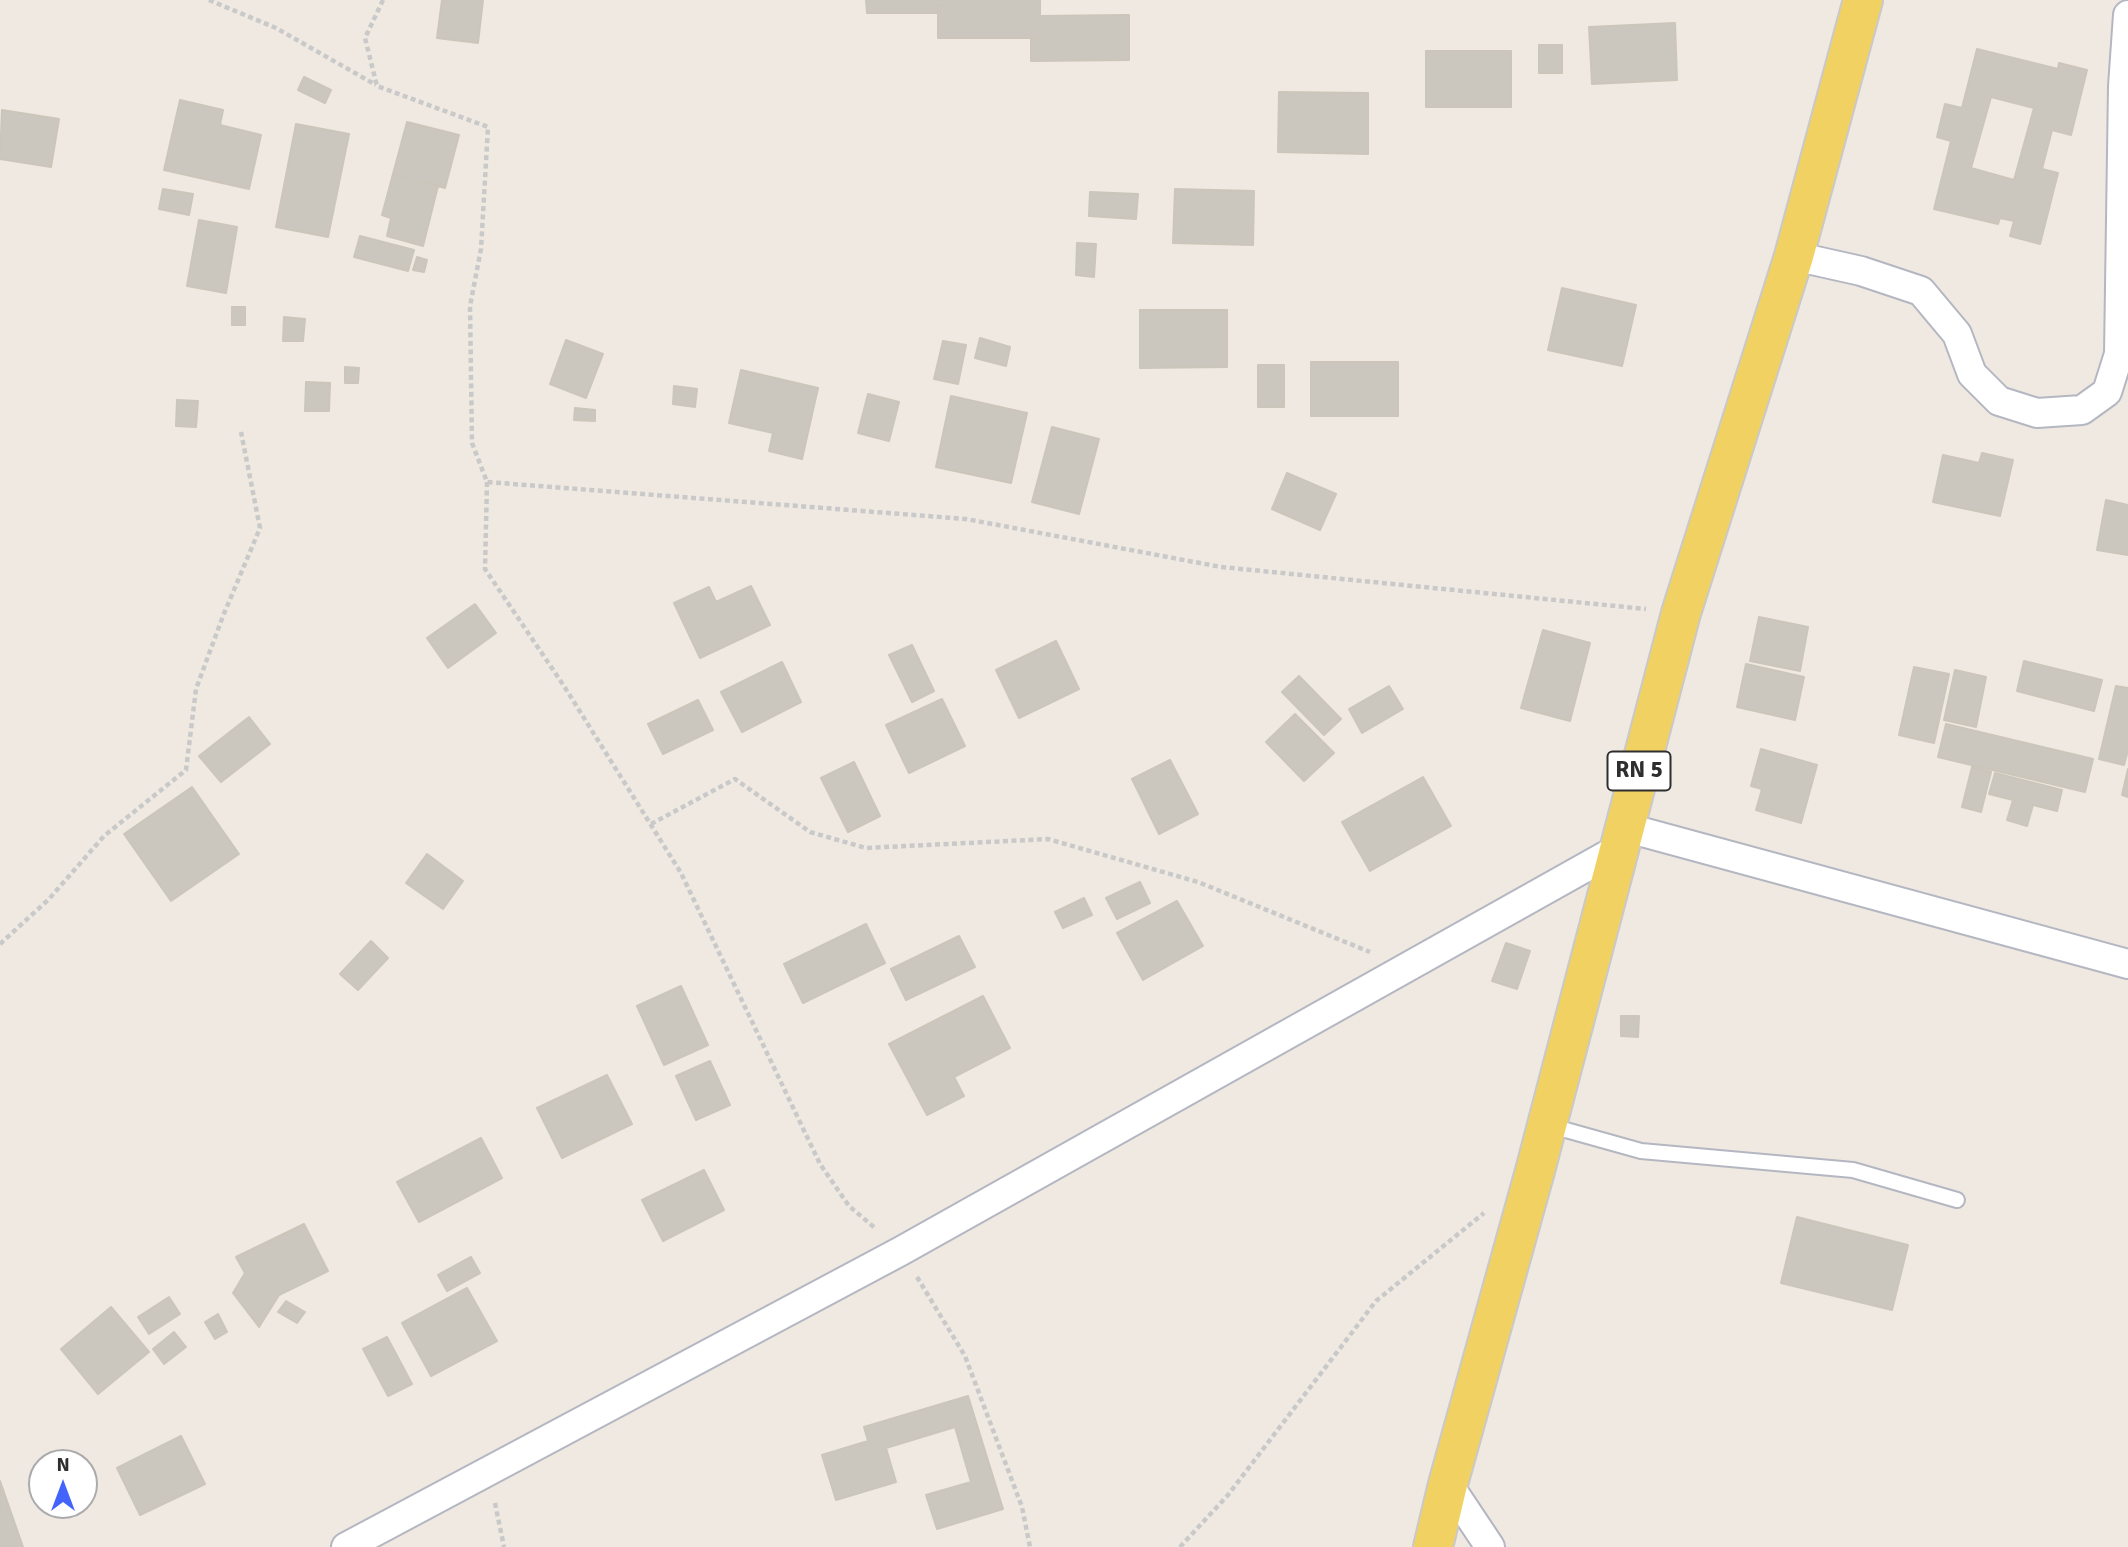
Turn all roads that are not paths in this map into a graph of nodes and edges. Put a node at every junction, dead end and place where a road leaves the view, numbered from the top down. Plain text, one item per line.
1 (1863, 0) edge
2 (2128, 15) edge
3 (1794, 256) junction
4 (1621, 838) junction
5 (2128, 964) edge
6 (1547, 1124) junction
7 (1957, 1200) dead end
8 (1448, 1484) junction
9 (346, 1547) edge
10 (1433, 1547) edge
11 (1490, 1547) edge

1 - 3 main road, RN 5
2 - 3 street
3 - 4 main road, RN 5
4 - 5 street
4 - 6 main road, RN 5
4 - 9 street
6 - 7 lane
6 - 8 main road, RN 5
8 - 10 main road, RN 5
8 - 11 street

